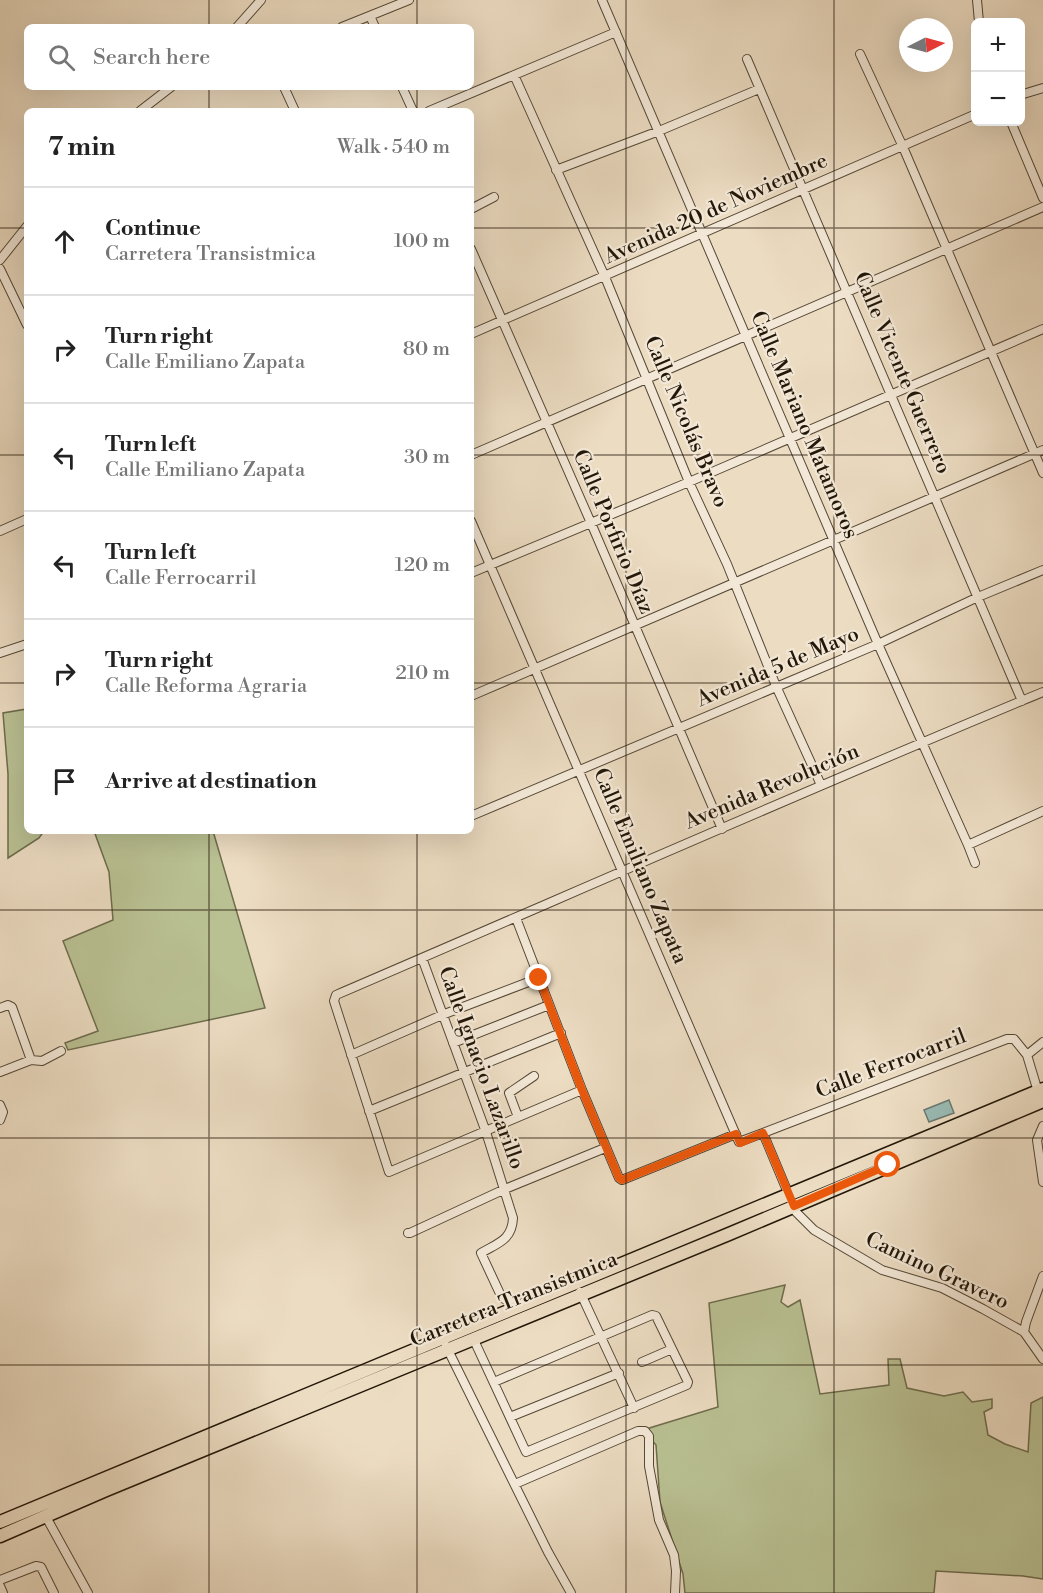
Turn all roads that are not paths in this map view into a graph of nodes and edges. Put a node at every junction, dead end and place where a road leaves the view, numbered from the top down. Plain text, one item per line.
1 (261, 0) edge
2 (409, 0) edge
3 (603, 0) edge
4 (977, 0) edge
5 (370, 16) junction
6 (979, 18) edge
7 (240, 24) edge
8 (350, 24) edge
9 (374, 24) edge
10 (616, 32) junction
11 (860, 54) dead end
12 (747, 59) dead end
13 (514, 75) junction
14 (1043, 88) edge
15 (759, 89) junction
16 (167, 90) edge
17 (285, 90) edge
18 (403, 90) edge
19 (1025, 93) edge
20 (144, 108) edge
21 (294, 108) edge
22 (412, 108) edge
23 (436, 108) edge
24 (971, 116) edge
25 (1013, 126) edge
26 (659, 131) junction
27 (903, 147) junction
28 (556, 170) junction
29 (804, 190) junction
30 (494, 197) dead end
31 (1043, 198) edge
32 (474, 207) edge
33 (1043, 207) edge
34 (24, 230) edge
35 (702, 234) junction
36 (946, 249) junction
37 (474, 256) edge
38 (0, 260) edge
39 (0, 268) edge
40 (605, 277) junction
41 (848, 292) junction
42 (24, 319) edge
43 (503, 321) junction
44 (1043, 329) edge
45 (474, 333) edge
46 (748, 336) junction
47 (991, 351) junction
48 (647, 378) junction
49 (890, 395) junction
50 (546, 422) junction
51 (790, 438) junction
52 (1039, 452) edge
53 (474, 454) edge
54 (1043, 473) edge
55 (689, 482) junction
56 (935, 496) junction
57 (24, 520) edge
58 (591, 523) junction
59 (474, 528) edge
60 (0, 531) edge
61 (834, 541) junction
62 (490, 565) junction
63 (1043, 570) edge
64 (474, 572) edge
65 (735, 582) junction
66 (978, 597) junction
67 (633, 625) junction
68 (878, 644) junction
69 (24, 645) edge
70 (0, 654) edge
71 (533, 667) junction
72 (777, 686) junction
73 (1043, 692) edge
74 (474, 695) edge
75 (1022, 701) junction
76 (679, 728) junction
77 (922, 743) junction
78 (579, 769) junction
79 (822, 785) junction
80 (1043, 811) edge
81 (474, 815) edge
82 (722, 829) junction
83 (968, 844) junction
84 (975, 863) dead end
85 (621, 870) junction
86 (516, 918) junction
87 (422, 958) junction
88 (539, 978) junction
89 (549, 1005) junction
90 (0, 1008) edge
91 (442, 1015) junction
92 (561, 1034) junction
93 (1043, 1042) edge
94 (453, 1043) junction
95 (61, 1051) dead end
96 (351, 1054) junction
97 (1027, 1055) junction
98 (31, 1060) junction
99 (0, 1072) edge
100 (465, 1073) junction
101 (534, 1076) dead end
102 (1040, 1087) edge
103 (582, 1090) junction
104 (1043, 1101) edge
105 (0, 1106) edge
106 (369, 1111) junction
107 (518, 1116) junction
108 (0, 1120) edge
109 (1043, 1126) edge
110 (486, 1132) junction
111 (763, 1133) junction
112 (736, 1134) junction
113 (605, 1148) junction
114 (1043, 1182) edge
115 (505, 1190) junction
116 (791, 1200) junction
117 (408, 1233) dead end
118 (1043, 1276) edge
119 (578, 1288) junction
120 (504, 1313) junction
121 (1024, 1332) junction
122 (602, 1337) junction
123 (474, 1341) junction
124 (447, 1347) junction
125 (672, 1349) junction
126 (1043, 1359) edge
127 (642, 1362) dead end
128 (619, 1373) junction
129 (494, 1382) junction
130 (634, 1408) junction
131 (510, 1417) junction
132 (515, 1484) junction
133 (45, 1515) junction
134 (0, 1522) edge
135 (0, 1536) edge
136 (0, 1580) edge
137 (0, 1586) edge
138 (3, 1593) edge
139 (54, 1593) edge
140 (88, 1593) edge
141 (571, 1593) edge
142 (675, 1593) edge

1 - 7 street
2 - 5 street
3 - 10 street, Calle Mariano Matamoros
4 - 6 street
5 - 8 street
5 - 9 street
10 - 13 street
10 - 26 street, Calle Mariano Matamoros
11 - 27 street
12 - 15 street, Calle Vicente Guerrero
13 - 23 street
13 - 28 street, Calle Nicolás Bravo
14 - 19 street
15 - 26 street
15 - 29 street, Calle Vicente Guerrero
16 - 20 street
17 - 21 street
18 - 22 street
24 - 27 street, Avenida 20 de Noviembre
25 - 31 street
26 - 28 street
26 - 35 street, Calle Mariano Matamoros
27 - 29 street, Avenida 20 de Noviembre
27 - 36 street
28 - 40 street, Calle Nicolás Bravo
29 - 35 street, Avenida 20 de Noviembre
29 - 41 street, Calle Vicente Guerrero
30 - 32 street
33 - 36 street
34 - 38 street
35 - 40 street, Avenida 20 de Noviembre
35 - 46 street, Calle Mariano Matamoros
36 - 41 street
36 - 47 street
37 - 43 street, Calle Porfirio Díaz
39 - 42 street
40 - 43 street, Avenida 20 de Noviembre
40 - 48 street, Calle Nicolás Bravo
41 - 46 street
41 - 49 street, Calle Vicente Guerrero
43 - 45 street, Avenida 20 de Noviembre
43 - 50 street, Calle Porfirio Díaz
44 - 47 street
46 - 48 street
46 - 51 street, Calle Mariano Matamoros
47 - 49 street
47 - 52 street
48 - 50 street
48 - 55 street, Calle Nicolás Bravo
49 - 51 street
49 - 56 street, Calle Vicente Guerrero
50 - 53 street
50 - 58 street, Calle Porfirio Díaz
51 - 55 street
51 - 61 street, Calle Mariano Matamoros
52 - 54 street
52 - 56 street
55 - 58 street
55 - 65 street, Calle Nicolás Bravo
56 - 61 street
56 - 66 street, Calle Vicente Guerrero
57 - 60 street
58 - 62 street
58 - 67 street, Calle Porfirio Díaz
59 - 62 street, Calle Emiliano Zapata
61 - 65 street
61 - 68 street, Calle Mariano Matamoros
62 - 64 street
62 - 71 street, Calle Emiliano Zapata
63 - 66 street, Avenida 5 de Mayo
65 - 67 street
65 - 72 street, Calle Nicolás Bravo
66 - 68 street, Avenida 5 de Mayo
66 - 75 street, Calle Vicente Guerrero
67 - 71 street
67 - 76 street, Calle Porfirio Díaz
68 - 72 street, Avenida 5 de Mayo
68 - 77 street, Calle Mariano Matamoros
69 - 70 street
71 - 74 street
71 - 78 street, Calle Emiliano Zapata
72 - 76 street, Avenida 5 de Mayo
72 - 79 street, Calle Nicolás Bravo
73 - 75 street, Avenida Revolución
75 - 77 street, Avenida Revolución
76 - 78 street, Avenida 5 de Mayo
76 - 82 street, Calle Porfirio Díaz
77 - 79 street, Avenida Revolución
77 - 83 street, Calle Mariano Matamoros
78 - 81 street, Avenida 5 de Mayo
78 - 85 street, Calle Emiliano Zapata
79 - 82 street, Avenida Revolución
80 - 83 street
82 - 85 street, Avenida Revolución
83 - 84 street, Calle Mariano Matamoros
85 - 86 street, Avenida Revolución
85 - 112 street, Calle Emiliano Zapata
86 - 87 street, Avenida Revolución
86 - 88 street
87 - 91 street, Calle Ignacio Lazarillo
87 - 96 street, Avenida Revolución
88 - 89 street
88 - 91 street
89 - 92 street
89 - 94 street
90 - 98 street
91 - 94 street, Calle Ignacio Lazarillo
91 - 96 street
92 - 100 street
92 - 103 street
93 - 97 street
94 - 100 street, Calle Ignacio Lazarillo
95 - 98 street
96 - 106 street
97 - 102 street
97 - 111 street, Calle Ferrocarril
98 - 99 street
100 - 106 street
100 - 110 street, Calle Ignacio Lazarillo
101 - 107 street
102 - 116 main road, Carretera Transistmica
103 - 107 street
103 - 113 street
104 - 116 main road, Carretera Transistmica
105 - 108 street
106 - 110 street
107 - 110 street
109 - 114 street
110 - 115 street, Calle Ignacio Lazarillo
111 - 112 street
111 - 116 street
112 - 113 street
113 - 115 street
115 - 117 street
115 - 120 street, Calle Ignacio Lazarillo
116 - 119 main road, Carretera Transistmica
116 - 119 main road, Carretera Transistmica
116 - 121 street, Camino Gravero
118 - 121 street
119 - 120 main road, Carretera Transistmica
119 - 122 street
119 - 123 main road, Carretera Transistmica
120 - 124 main road, Carretera Transistmica
121 - 126 street, Camino Gravero
122 - 125 street
122 - 128 street
122 - 129 street
123 - 124 main road, Carretera Transistmica
123 - 129 street
124 - 132 street
124 - 133 main road, Carretera Transistmica
124 - 134 main road, Carretera Transistmica
125 - 127 street
125 - 130 street
128 - 130 street
128 - 131 street
129 - 131 street
130 - 131 street
132 - 141 street
132 - 142 street
133 - 135 main road, Carretera Transistmica
133 - 140 street
136 - 139 street
137 - 138 street

